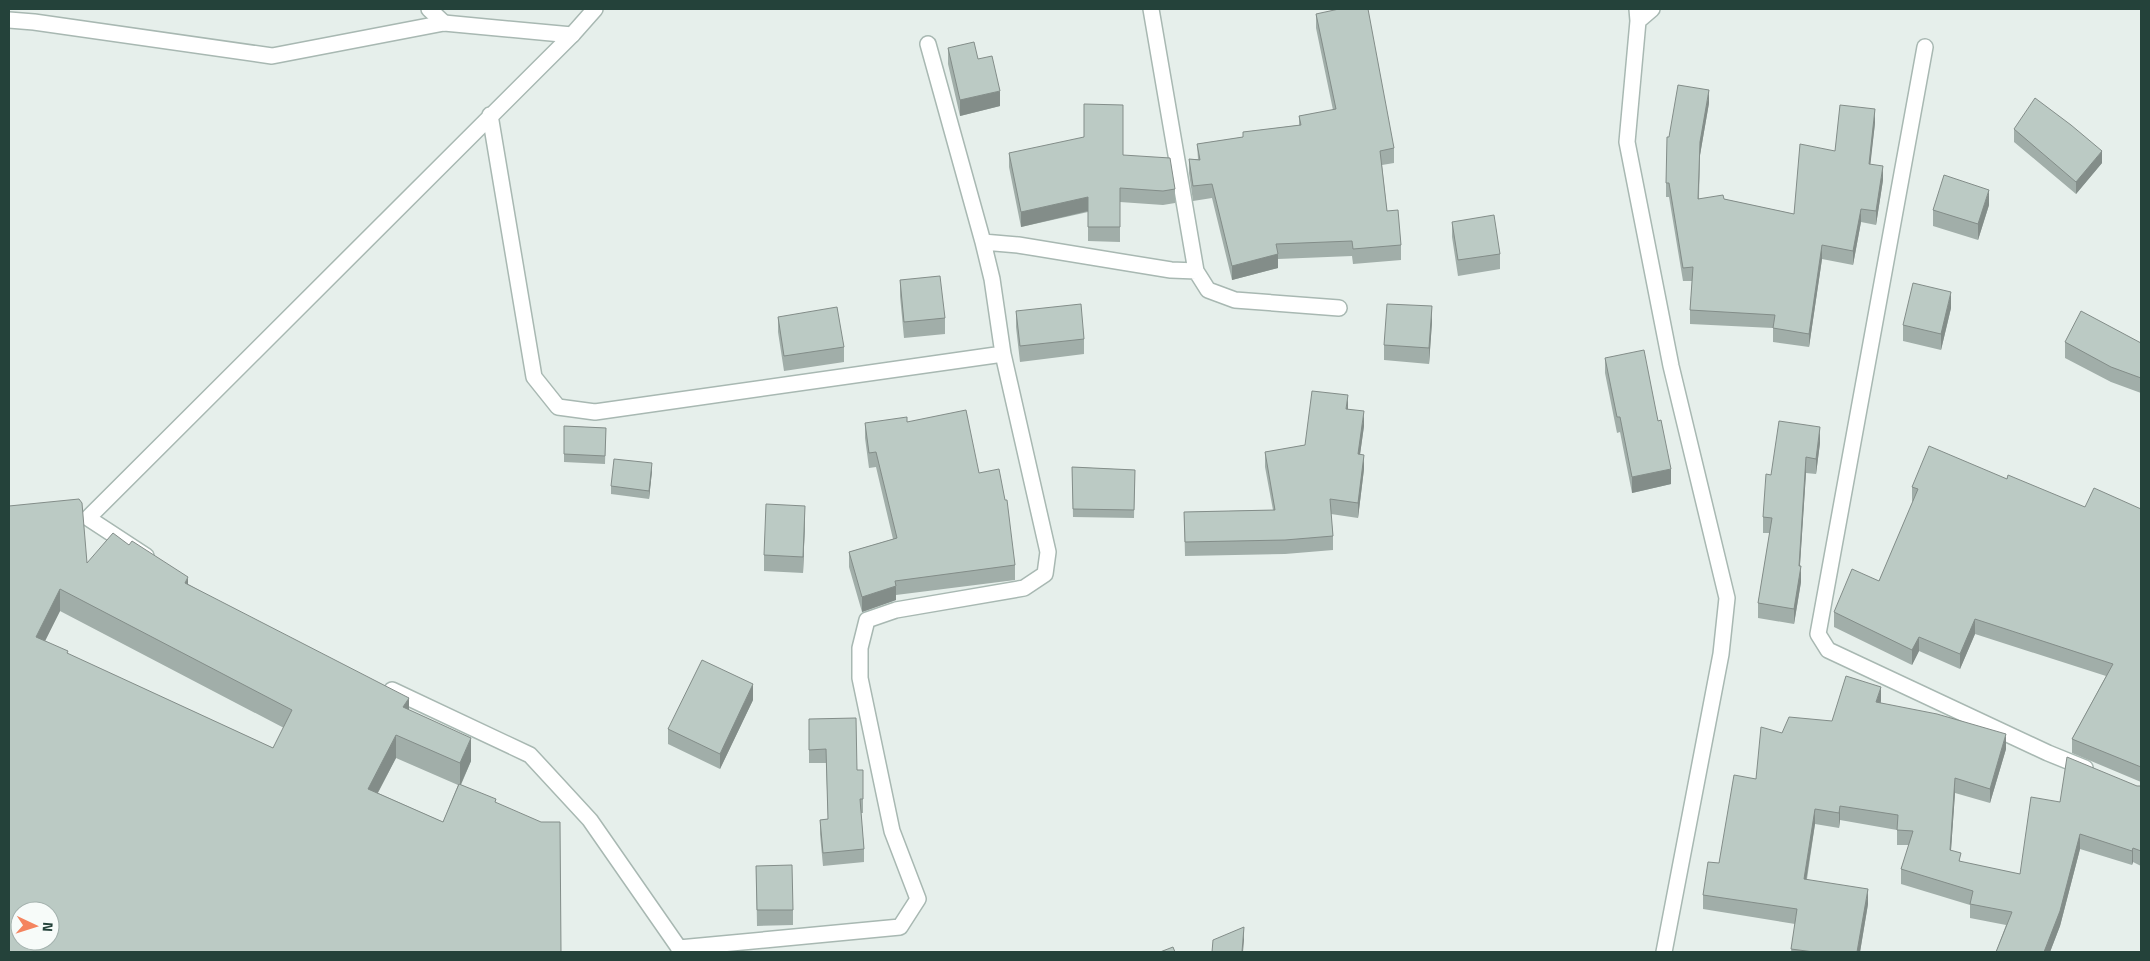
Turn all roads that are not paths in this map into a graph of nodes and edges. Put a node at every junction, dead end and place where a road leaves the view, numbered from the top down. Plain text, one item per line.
1 (429, 9) edge
2 (595, 9) edge
3 (1151, 9) edge
4 (1652, 9) edge
5 (1637, 15) edge
6 (9, 20) edge
7 (444, 23) junction
8 (572, 35) junction
9 (928, 44) dead end
10 (1925, 47) dead end
11 (490, 116) junction
12 (983, 242) junction
13 (1196, 271) junction
14 (1340, 308) dead end
15 (1003, 354) junction
16 (159, 565) edge
17 (375, 682) edge
18 (2099, 774) edge
19 (679, 950) edge
20 (1664, 952) edge

1 - 7 street
2 - 8 street
3 - 13 street
4 - 5 street
5 - 20 street
6 - 7 street
7 - 8 street
8 - 11 street
9 - 12 street
10 - 18 street
11 - 15 street
11 - 16 street
12 - 13 street
12 - 15 street
13 - 14 street
15 - 19 street
17 - 19 street

